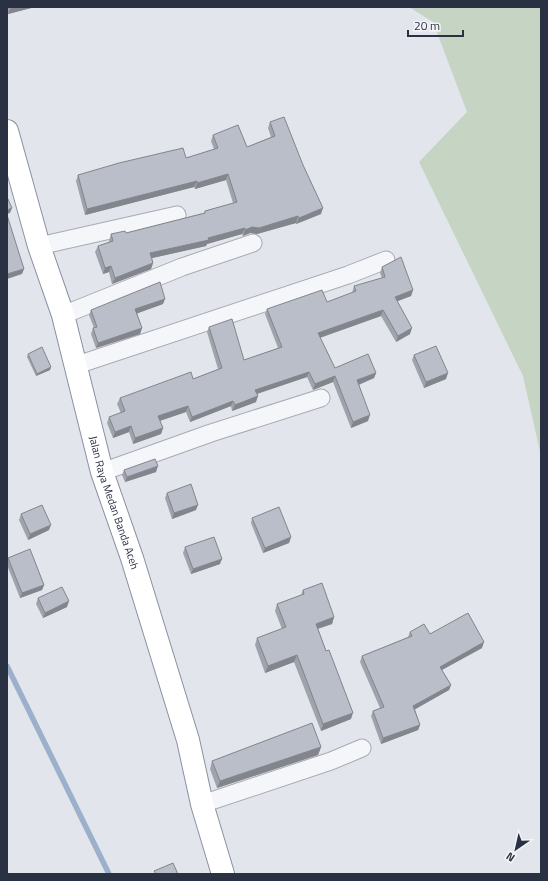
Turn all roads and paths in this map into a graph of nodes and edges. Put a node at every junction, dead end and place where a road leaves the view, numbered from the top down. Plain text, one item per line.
1 (7, 131) edge
2 (177, 215) dead end
3 (254, 243) dead end
4 (39, 246) junction
5 (386, 260) dead end
6 (63, 315) junction
7 (77, 365) junction
8 (321, 398) dead end
9 (102, 472) junction
10 (362, 748) dead end
11 (202, 804) junction
12 (223, 874) edge

1 - 4 highway, Jalan Raya Medan Banda Aceh
2 - 4 street
3 - 6 street
4 - 6 highway, Jalan Raya Medan Banda Aceh
5 - 7 street
6 - 7 highway, Jalan Raya Medan Banda Aceh
7 - 9 highway, Jalan Raya Medan Banda Aceh
8 - 9 street
9 - 11 highway, Jalan Raya Medan Banda Aceh
10 - 11 street
11 - 12 highway, Jalan Raya Medan Banda Aceh

